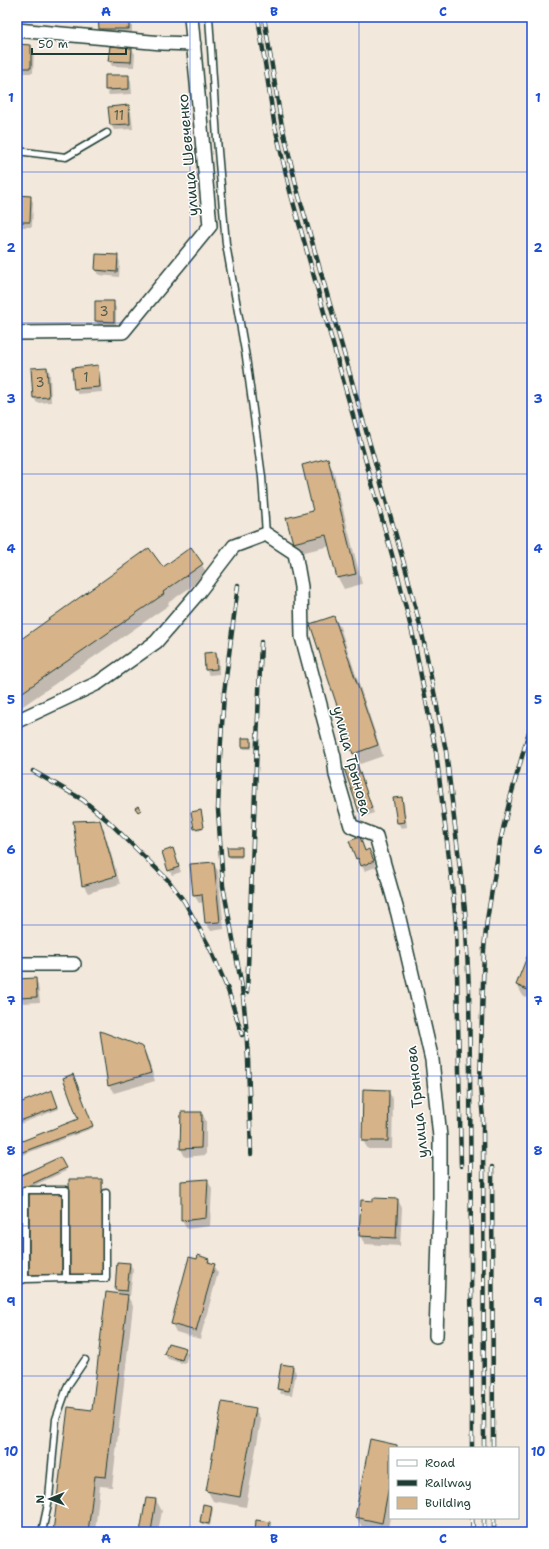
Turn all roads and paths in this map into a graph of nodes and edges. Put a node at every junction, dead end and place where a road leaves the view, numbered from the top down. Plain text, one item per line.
1 (191, 17) edge
2 (209, 17) edge
3 (17, 30) edge
4 (194, 44) junction
5 (107, 133) dead end
6 (17, 151) edge
7 (17, 333) edge
8 (266, 534) junction
9 (17, 721) edge
10 (17, 964) edge
11 (74, 964) dead end
12 (106, 1193) dead end
13 (66, 1278) junction
14 (25, 1279) junction
15 (17, 1282) edge
16 (436, 1336) dead end
17 (84, 1360) dead end
18 (42, 1532) edge

1 - 4 street, улица Шевченко
2 - 8 lane
3 - 4 street
4 - 7 street, улица Шевченко
5 - 6 lane
8 - 9 street
8 - 16 street, улица Трынова
10 - 11 street
12 - 13 lane
13 - 14 lane
13 - 14 lane
14 - 15 lane
17 - 18 lane

